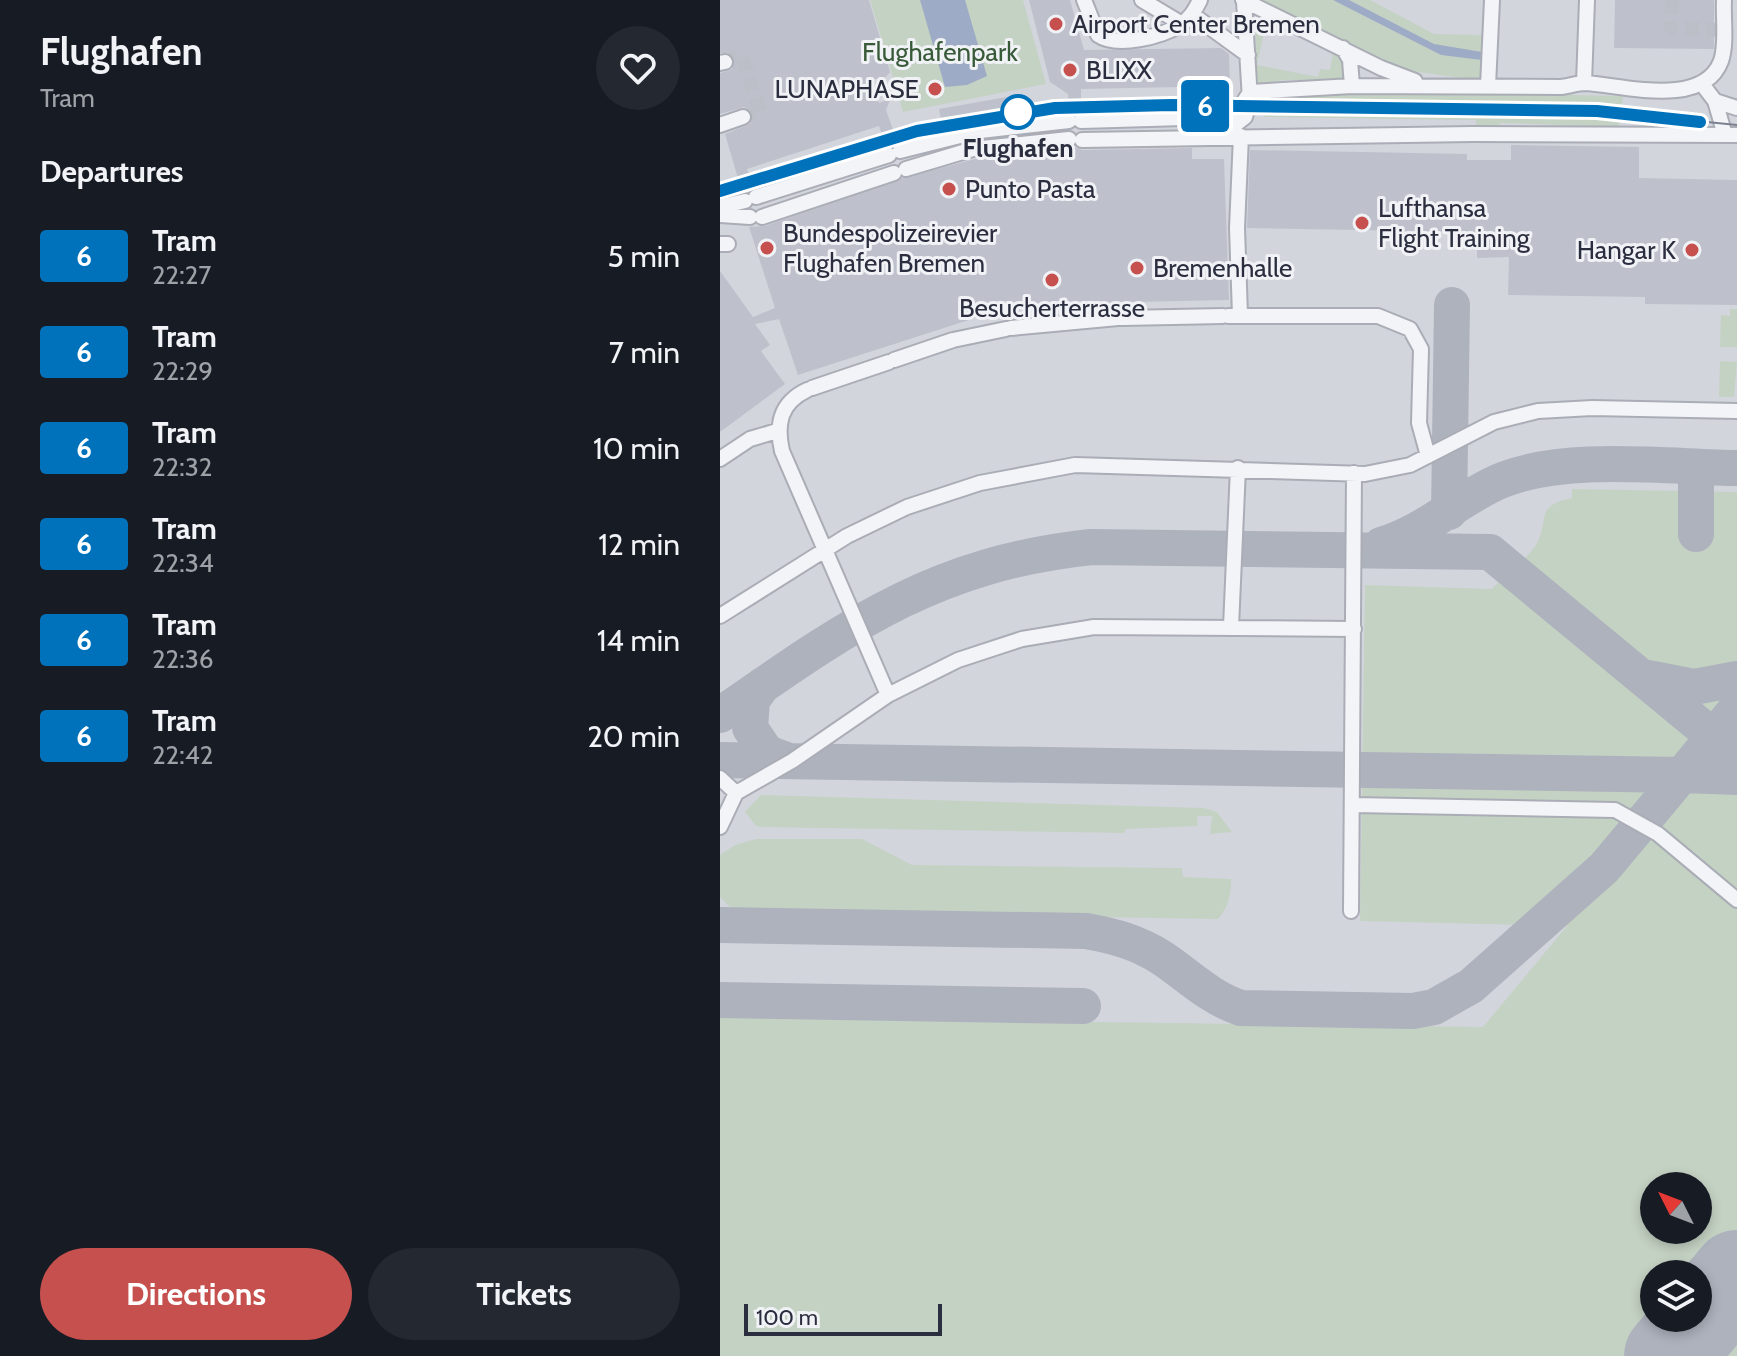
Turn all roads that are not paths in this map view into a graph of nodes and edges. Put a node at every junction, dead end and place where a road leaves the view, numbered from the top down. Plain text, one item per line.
1 (1084, 0) edge
2 (1142, 0) edge
3 (1200, 0) edge
4 (1244, 0) edge
5 (1492, 0) edge
6 (1587, 0) edge
7 (1724, 0) edge
8 (1187, 20) junction
9 (1343, 48) junction
10 (1248, 55) junction
11 (1584, 83) junction
12 (1702, 84) junction
13 (1352, 86) junction
14 (1431, 86) junction
15 (1488, 86) junction
16 (1250, 92) junction
17 (1715, 101) junction
18 (1737, 108) edge
19 (743, 117) dead end
20 (1104, 120) junction
21 (1051, 123) junction
22 (720, 125) edge
23 (1731, 135) edge
24 (1221, 136) junction
25 (1241, 136) junction
26 (1073, 140) junction
27 (897, 152) junction
28 (930, 160) junction
29 (874, 180) junction
30 (720, 207) edge
31 (720, 215) edge
32 (1231, 315) junction
33 (1737, 411) edge
34 (777, 431) junction
35 (1428, 456) junction
36 (720, 459) edge
37 (1238, 468) junction
38 (1354, 473) junction
39 (824, 550) junction
40 (720, 616) edge
41 (1231, 627) junction
42 (1354, 629) junction
43 (888, 695) junction
44 (720, 778) edge
45 (736, 793) junction
46 (1353, 805) junction
47 (720, 827) edge
48 (1737, 900) edge
49 (1351, 911) dead end

1 - 8 street
2 - 8 street
3 - 8 street
4 - 9 street
4 - 10 street
5 - 15 street
6 - 11 street
7 - 12 street
8 - 10 street
9 - 13 street
9 - 14 street
10 - 16 street
11 - 12 street
11 - 15 street
12 - 17 street
13 - 14 street
13 - 16 street
14 - 15 street
16 - 20 street
16 - 24 street
17 - 18 street
17 - 23 street
19 - 22 street
20 - 21 street
20 - 26 street
21 - 26 street
21 - 27 street
23 - 25 street
24 - 25 street
24 - 26 street
25 - 32 street
26 - 28 street
27 - 28 street
27 - 29 street
27 - 30 street
28 - 29 street
29 - 31 street
32 - 34 street
32 - 35 street
33 - 35 street
34 - 36 street
34 - 39 street
35 - 38 street
37 - 38 street
37 - 39 street
37 - 41 street
38 - 42 street
39 - 40 street
39 - 43 street
41 - 42 street
41 - 43 street
42 - 46 street
43 - 45 street
44 - 45 street
45 - 47 street
46 - 48 street
46 - 49 street

